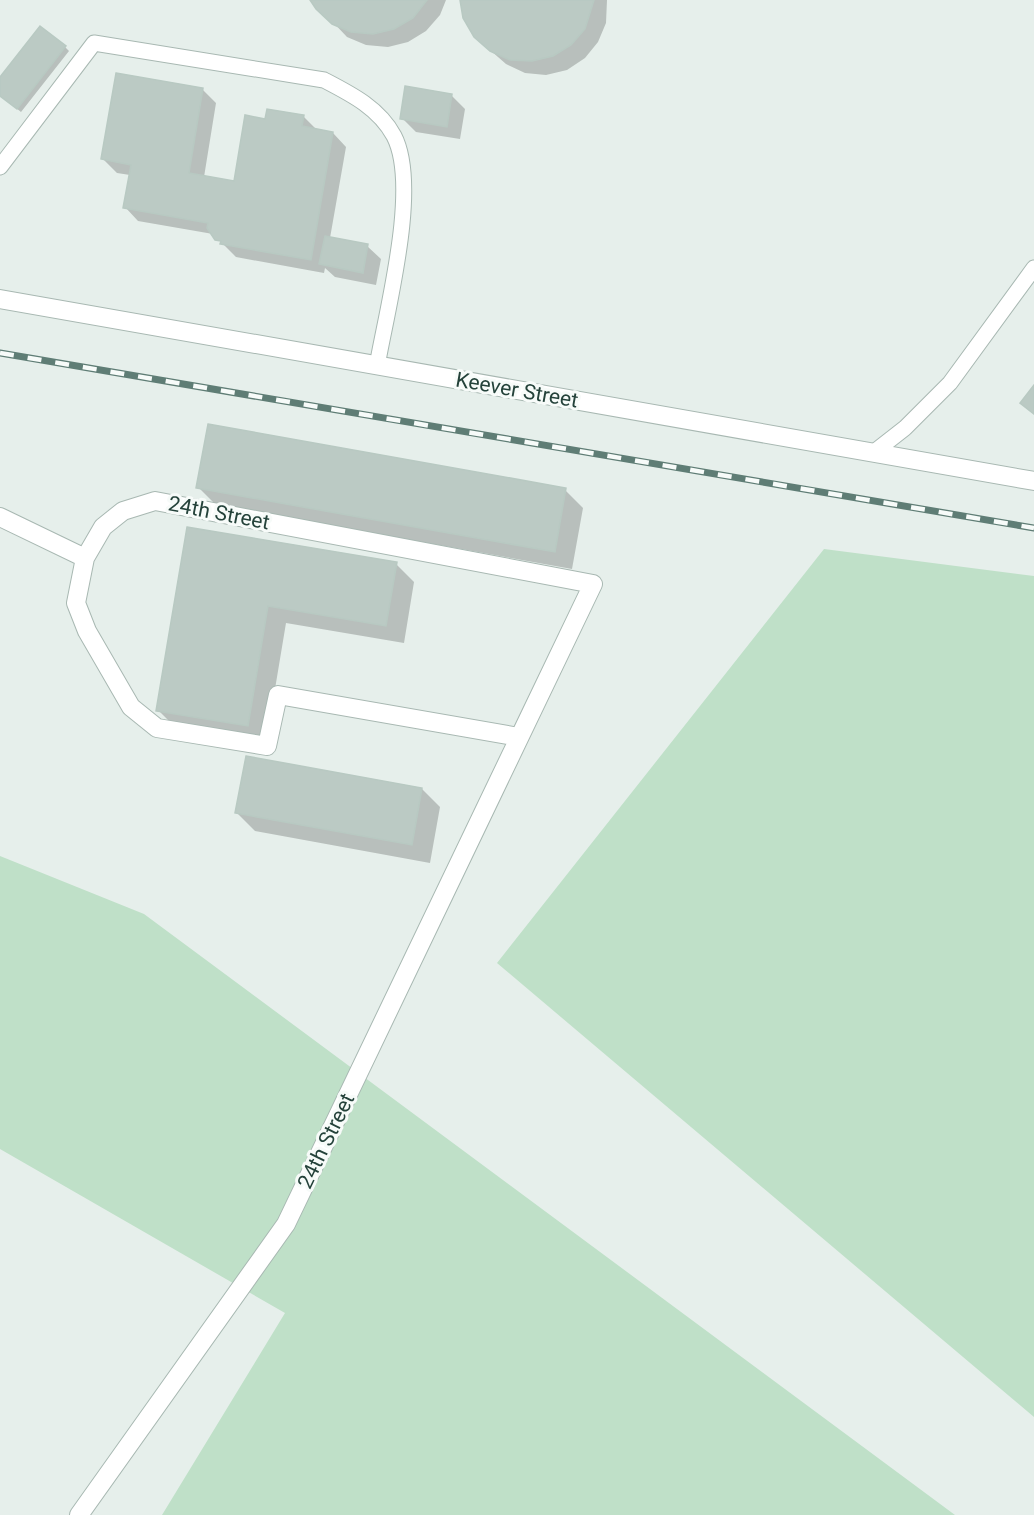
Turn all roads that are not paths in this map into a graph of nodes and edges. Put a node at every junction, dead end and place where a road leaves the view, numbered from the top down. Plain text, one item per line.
1 (0, 167) edge
2 (1034, 268) edge
3 (0, 299) edge
4 (377, 366) junction
5 (873, 453) junction
6 (1034, 481) edge
7 (0, 517) edge
8 (85, 558) junction
9 (519, 737) junction
10 (79, 1515) edge

1 - 4 lane
2 - 5 lane
3 - 4 street, Keever Street
4 - 5 street, Keever Street
5 - 6 street, Keever Street
7 - 8 street
8 - 9 street, 24th Street
8 - 9 street, 24th Street
9 - 10 street, 24th Street

